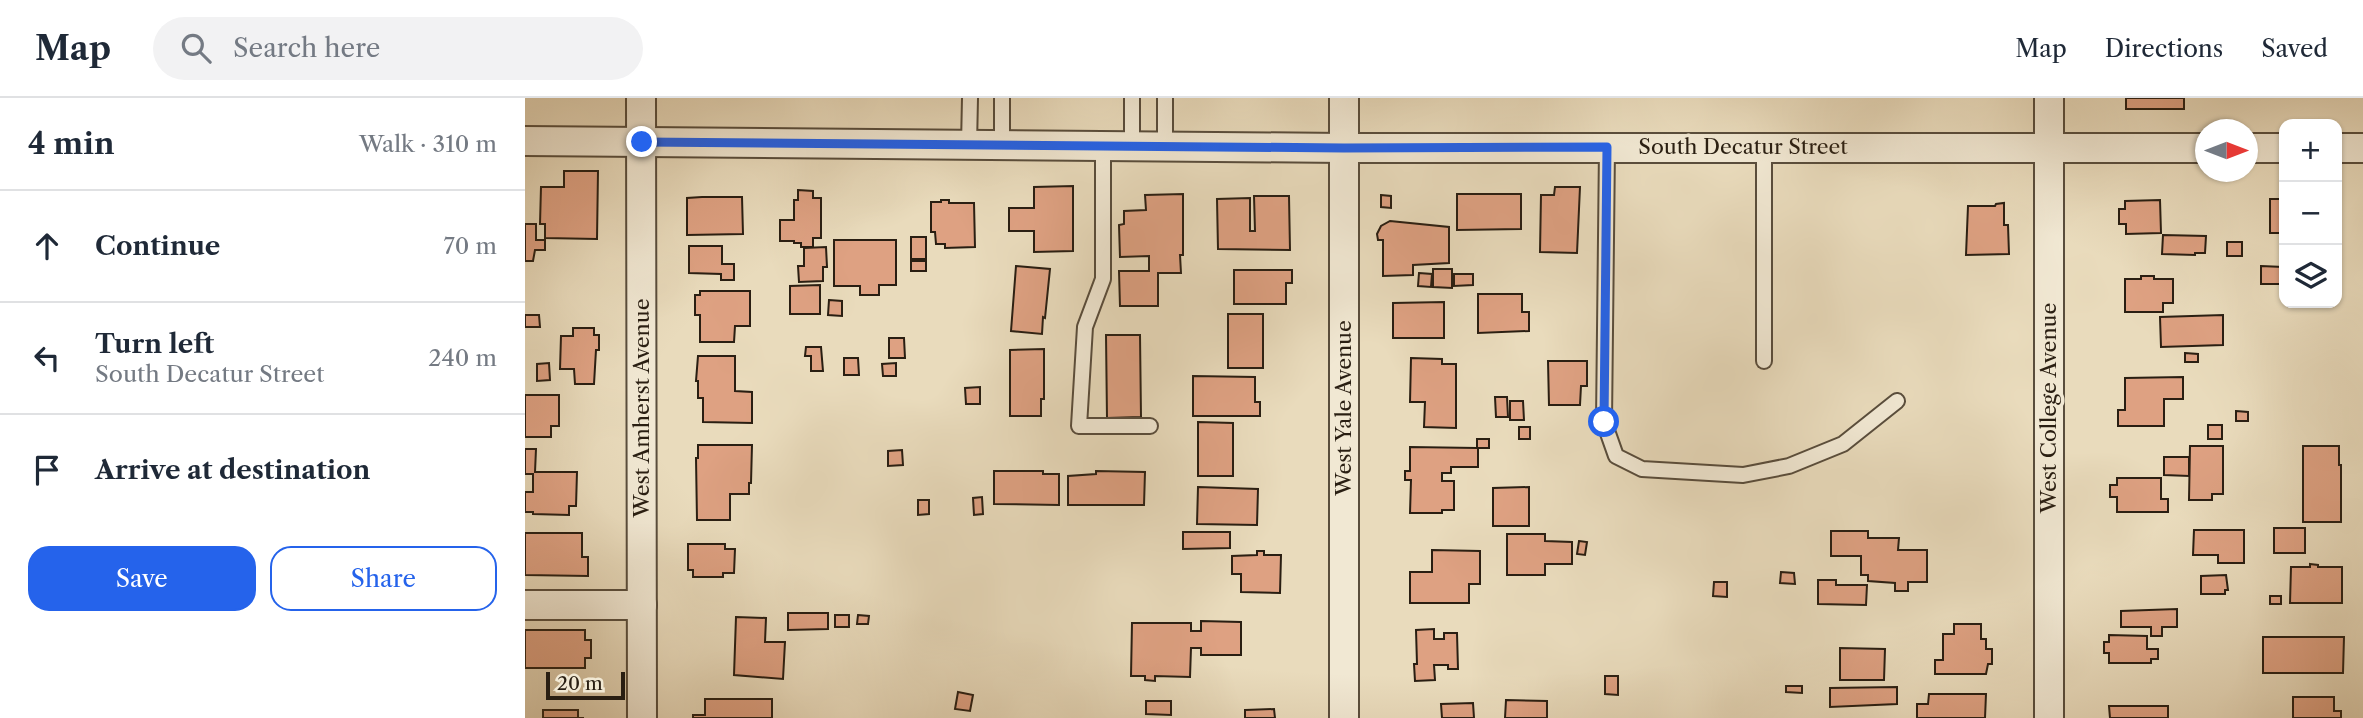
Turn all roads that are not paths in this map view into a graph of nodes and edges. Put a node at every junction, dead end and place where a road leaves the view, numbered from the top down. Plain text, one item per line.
1 (641, 98) edge
2 (969, 98) edge
3 (1002, 98) edge
4 (1132, 98) edge
5 (1165, 98) edge
6 (1344, 98) edge
7 (2049, 98) edge
8 (525, 141) edge
9 (642, 142) junction
10 (969, 145) junction
11 (1002, 146) junction
12 (1104, 146) junction
13 (1132, 146) junction
14 (1165, 147) junction
15 (1607, 147) junction
16 (1764, 147) junction
17 (1344, 148) junction
18 (2049, 148) junction
19 (2195, 148) edge
20 (2258, 148) edge
21 (2279, 148) edge
22 (2342, 148) edge
23 (2363, 148) edge
24 (1764, 360) dead end
25 (1897, 401) dead end
26 (1150, 426) dead end
27 (525, 605) edge
28 (642, 606) junction
29 (642, 718) edge
30 (1344, 718) edge
31 (2049, 718) edge

1 - 9 street, West Amherst Avenue
2 - 10 lane
3 - 11 lane
4 - 13 lane
5 - 14 lane
6 - 17 street, West Yale Avenue
7 - 18 street, West College Avenue
8 - 9 street, South Decatur Street
9 - 10 street, South Decatur Street
9 - 28 street, West Amherst Avenue
10 - 11 street, South Decatur Street
11 - 12 street, South Decatur Street
12 - 13 street, South Decatur Street
12 - 26 lane
13 - 14 street, South Decatur Street
14 - 17 street, South Decatur Street
15 - 16 street, South Decatur Street
15 - 17 street, South Decatur Street
15 - 25 lane
16 - 18 street, South Decatur Street
16 - 24 lane
17 - 30 street, West Yale Avenue
18 - 19 street, South Decatur Street
18 - 31 street, West College Avenue
20 - 21 street
22 - 23 street
27 - 28 street
28 - 29 street, West Amherst Avenue

